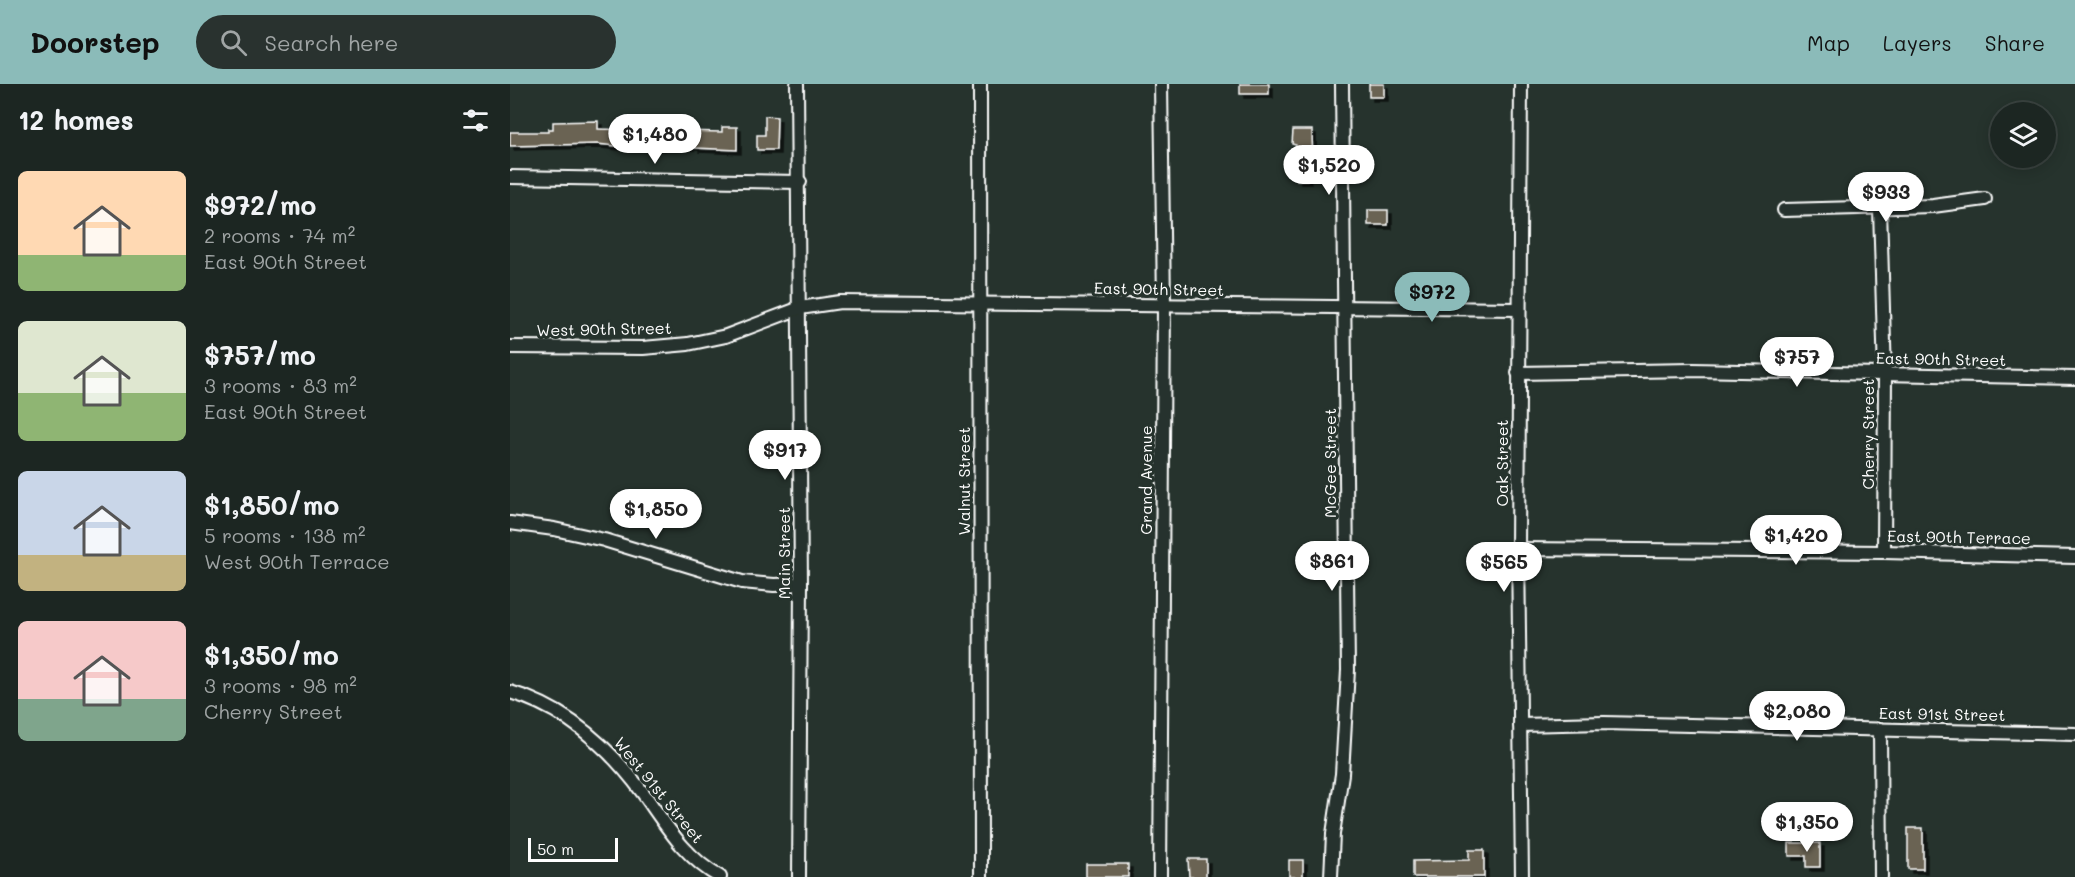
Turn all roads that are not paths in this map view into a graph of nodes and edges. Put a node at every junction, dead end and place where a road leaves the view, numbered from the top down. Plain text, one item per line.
1 (797, 84) edge
2 (980, 84) edge
3 (1161, 84) edge
4 (1342, 84) edge
5 (1521, 84) edge
6 (510, 177) edge
7 (800, 182) junction
8 (1985, 199) dead end
9 (1880, 209) junction
10 (1784, 210) dead end
11 (981, 303) junction
12 (1164, 305) junction
13 (1345, 307) junction
14 (800, 308) junction
15 (1518, 309) junction
16 (510, 347) edge
17 (1518, 373) junction
18 (1885, 375) junction
19 (2075, 378) edge
20 (510, 523) edge
21 (1518, 549) junction
22 (1884, 552) junction
23 (2075, 557) edge
24 (801, 584) junction
25 (510, 692) edge
26 (1520, 724) junction
27 (1880, 729) junction
28 (2075, 734) edge
29 (720, 877) edge
30 (800, 877) edge
31 (981, 877) edge
32 (1160, 877) edge
33 (1331, 877) edge
34 (1522, 877) edge
35 (1881, 877) edge

1 - 7 street, Main Street
2 - 11 street, Walnut Street
3 - 12 street, Grand Avenue
4 - 13 street, McGee Street
5 - 15 street, Oak Street
6 - 7 street
7 - 14 street, Main Street
8 - 9 street
9 - 10 street
9 - 18 street, Cherry Street
11 - 12 street, East 90th Street
11 - 14 street, East 90th Street
11 - 31 street, Walnut Street
12 - 13 street, East 90th Street
12 - 32 street, Grand Avenue
13 - 15 street, East 90th Street
13 - 33 street, McGee Street
14 - 16 street, West 90th Street
14 - 24 street, Main Street
15 - 17 street, Oak Street
17 - 18 street, East 90th Street
17 - 21 street, Oak Street
18 - 19 street, East 90th Street
18 - 22 street, Cherry Street
20 - 24 street
21 - 22 street, East 90th Terrace
21 - 26 street, Oak Street
22 - 23 street, East 90th Terrace
24 - 30 street, Main Street
25 - 29 street, West 91st Street
26 - 27 street, East 91st Street
26 - 34 street, Oak Street
27 - 28 street, East 91st Street
27 - 35 street

